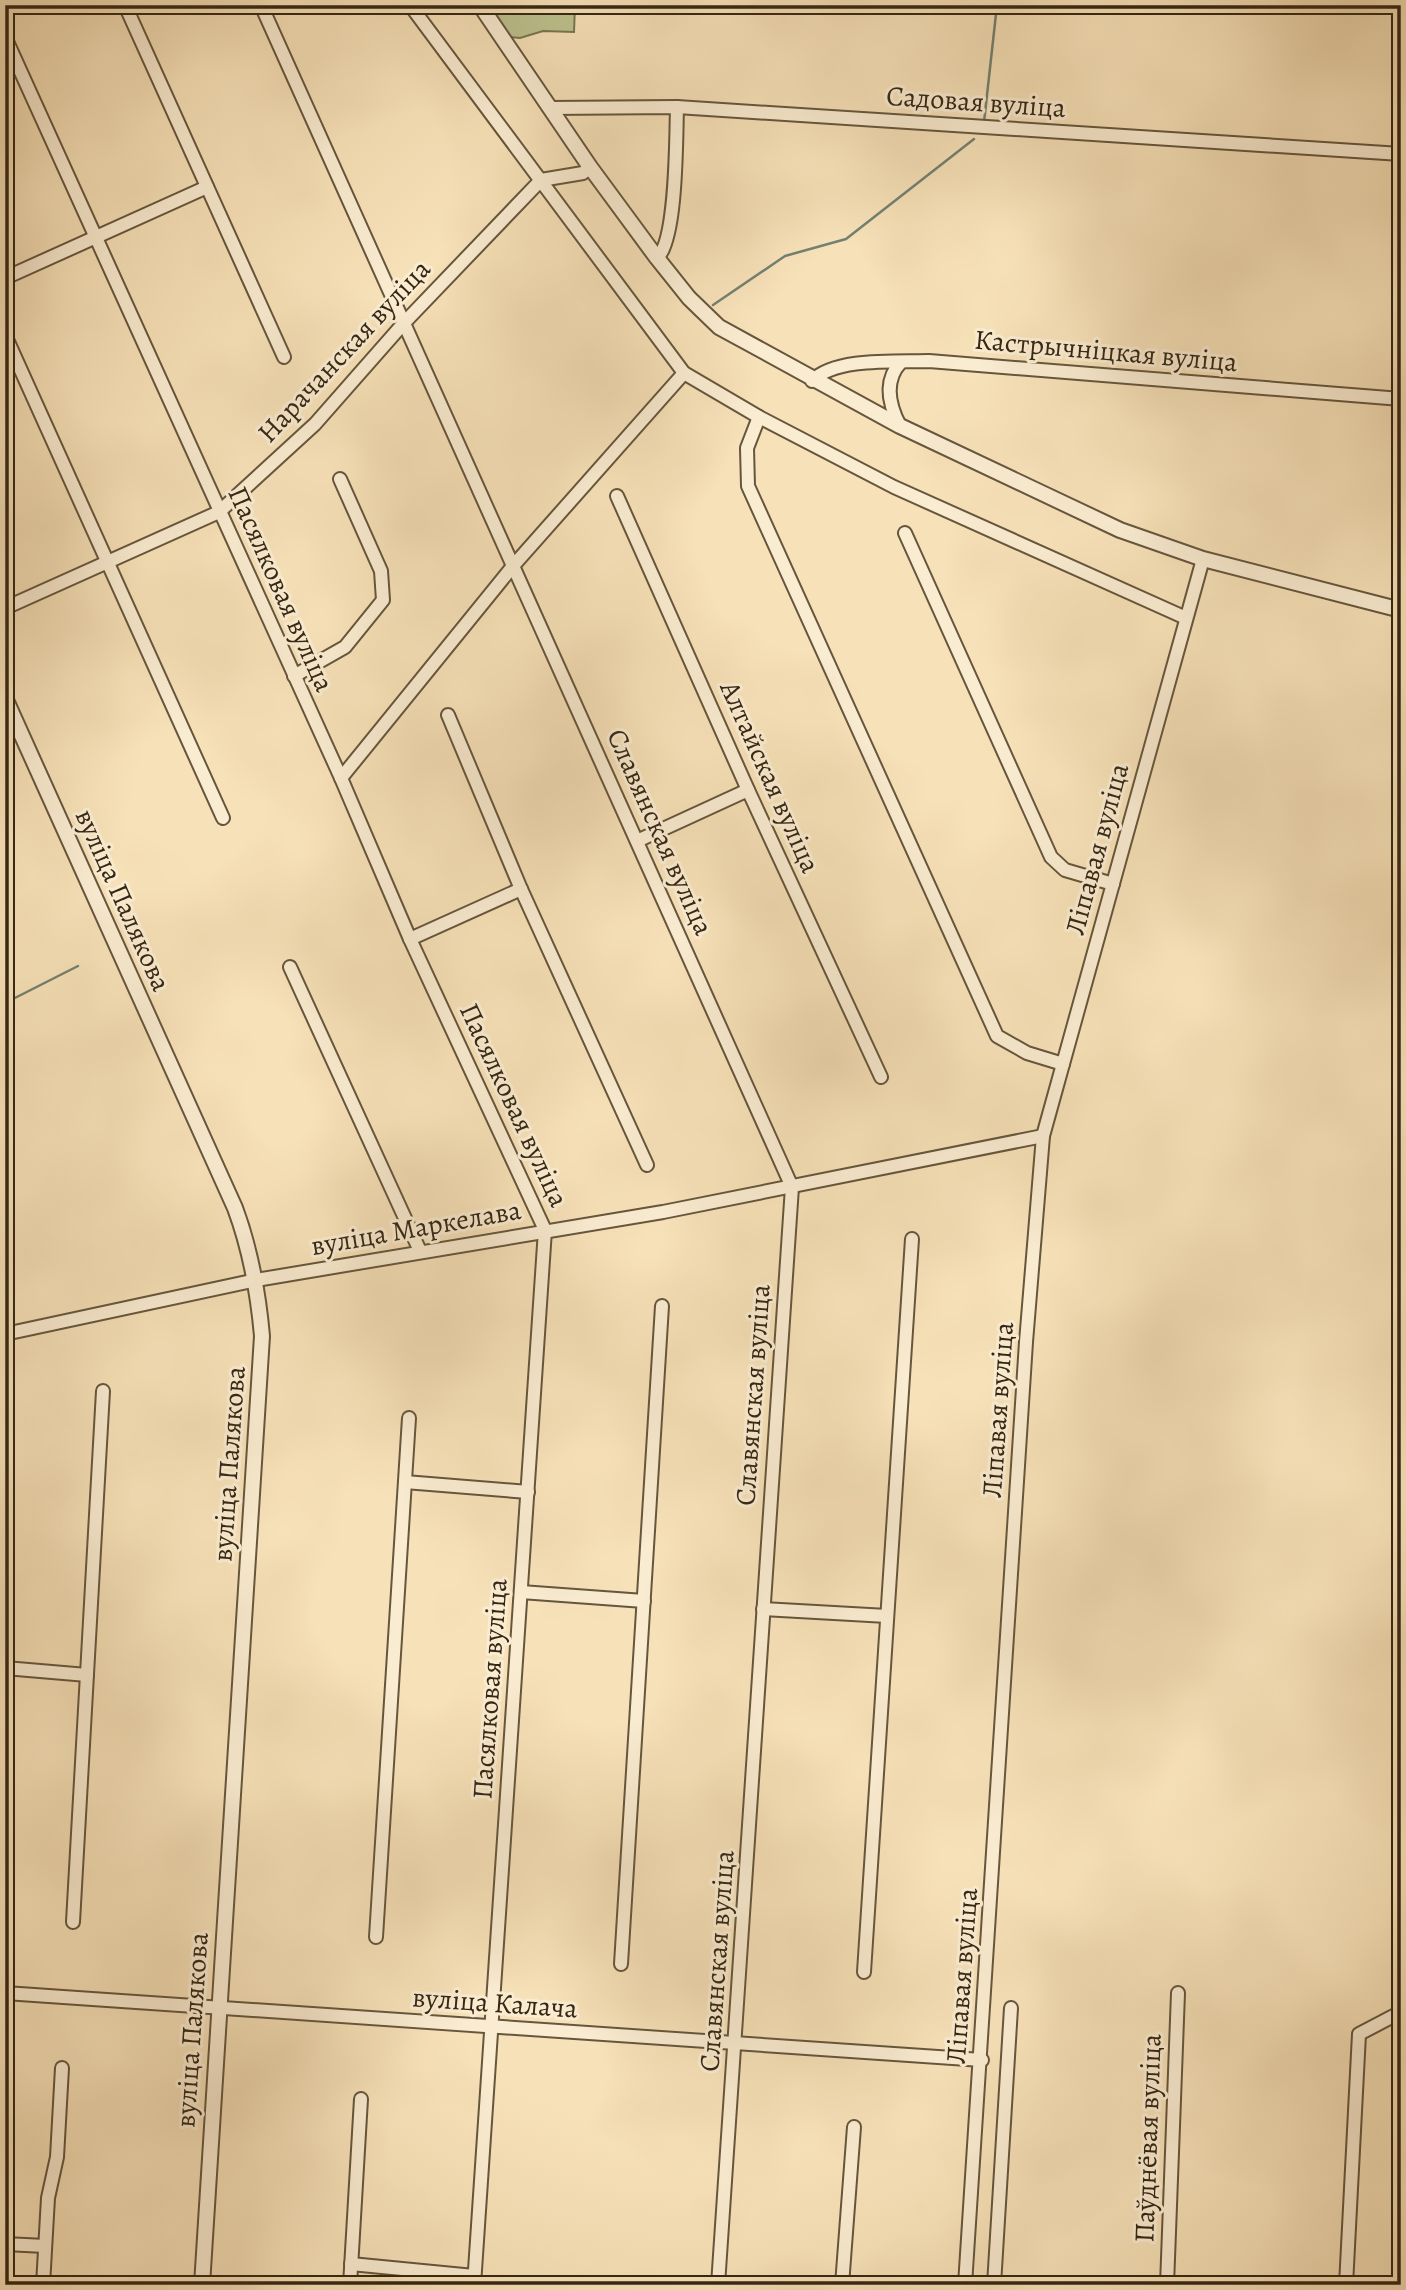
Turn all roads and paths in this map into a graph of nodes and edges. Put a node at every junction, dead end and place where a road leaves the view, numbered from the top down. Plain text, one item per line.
1 (125, 5) edge
2 (261, 5) edge
3 (410, 5) edge
4 (480, 5) edge
5 (5, 37) edge
6 (677, 107) junction
7 (549, 108) junction
8 (1401, 154) edge
9 (590, 167) junction
10 (541, 180) junction
11 (208, 187) junction
12 (94, 237) junction
13 (657, 258) junction
14 (5, 278) edge
15 (403, 324) junction
16 (5, 335) edge
17 (284, 357) dead end
18 (901, 362) junction
19 (684, 373) junction
20 (812, 381) junction
21 (1401, 399) edge
22 (759, 417) junction
23 (900, 426) junction
24 (340, 479) dead end
25 (617, 495) dead end
26 (219, 512) junction
27 (905, 533) dead end
28 (1203, 559) junction
29 (108, 562) junction
30 (513, 566) junction
31 (5, 608) edge
32 (1401, 610) edge
33 (1186, 618) junction
34 (294, 676) junction
35 (5, 698) edge
36 (448, 715) dead end
37 (341, 778) junction
38 (748, 790) junction
39 (223, 818) dead end
40 (638, 841) junction
41 (1113, 884) junction
42 (521, 889) junction
43 (410, 939) junction
44 (290, 967) dead end
45 (1063, 1064) junction
46 (881, 1077) dead end
47 (1043, 1136) junction
48 (647, 1165) dead end
49 (792, 1187) junction
50 (545, 1230) junction
51 (912, 1239) dead end
52 (420, 1251) junction
53 (256, 1280) junction
54 (662, 1306) dead end
55 (5, 1334) edge
56 (103, 1391) dead end
57 (409, 1418) dead end
58 (405, 1482) junction
59 (528, 1492) junction
60 (521, 1592) junction
61 (645, 1601) junction
62 (763, 1609) junction
63 (887, 1616) junction
64 (5, 1668) edge
65 (87, 1675) junction
66 (73, 1922) dead end
67 (376, 1937) dead end
68 (621, 1964) dead end
69 (864, 1972) dead end
70 (5, 1993) edge
71 (1178, 1993) dead end
72 (218, 2008) junction
73 (1011, 2008) dead end
74 (1401, 2012) edge
75 (492, 2027) junction
76 (736, 2043) junction
77 (982, 2060) junction
78 (62, 2068) dead end
79 (361, 2099) dead end
80 (854, 2127) dead end
81 (5, 2244) edge
82 (45, 2246) junction
83 (351, 2264) junction
84 (474, 2281) edge
85 (43, 2285) edge
86 (202, 2285) edge
87 (350, 2285) edge
88 (718, 2285) edge
89 (842, 2285) edge
90 (965, 2285) edge
91 (994, 2285) edge
92 (1167, 2285) edge
93 (1346, 2285) edge

1 - 11 street
2 - 15 street, Славянская вуліца
3 - 10 street
4 - 7 street
5 - 12 street, Пасялковая вуліца
6 - 7 street, Садовая вуліца
6 - 8 street, Садовая вуліца
6 - 13 street
7 - 9 street
9 - 10 street
9 - 13 street
10 - 15 street, Нарачанская вуліца
10 - 19 street
11 - 12 street
11 - 17 street
12 - 14 street
12 - 26 street, Пасялковая вуліца
13 - 20 street
15 - 26 street, Нарачанская вуліца
15 - 30 street, Славянская вуліца
16 - 29 street
18 - 20 street, Кастрычніцкая вуліца
18 - 21 street, Кастрычніцкая вуліца
18 - 23 street
19 - 22 street
19 - 30 street
20 - 23 street
22 - 33 street
22 - 45 street
23 - 28 street
24 - 34 street
25 - 38 street, Алтайская вуліца
26 - 29 street, Нарачанская вуліца
26 - 34 street, Пасялковая вуліца
27 - 41 street
28 - 32 street
28 - 33 street, Ліпавая вуліца
29 - 31 street, Нарачанская вуліца
29 - 39 street
30 - 37 street
30 - 40 street, Славянская вуліца
33 - 41 street, Ліпавая вуліца
34 - 37 street, Пасялковая вуліца
35 - 53 street, вуліца Палякова
36 - 42 street
37 - 43 street, Пасялковая вуліца
38 - 40 street
38 - 46 street, Алтайская вуліца
40 - 49 street, Славянская вуліца
41 - 45 street, Ліпавая вуліца
42 - 43 street
42 - 48 street
43 - 50 street, Пасялковая вуліца
44 - 52 street
45 - 47 street, Ліпавая вуліца
47 - 49 street, вуліца Маркелава
47 - 77 street, Ліпавая вуліца
49 - 50 street, вуліца Маркелава
49 - 62 street, Славянская вуліца
50 - 52 street, вуліца Маркелава
50 - 59 street, Пасялковая вуліца
51 - 63 street
52 - 53 street, вуліца Маркелава
53 - 55 street, вуліца Маркелава
53 - 72 street, вуліца Палякова
54 - 61 street
56 - 65 street
57 - 58 street
58 - 59 street
58 - 67 street
59 - 60 street, Пасялковая вуліца
60 - 61 street
60 - 75 street, Пасялковая вуліца
61 - 68 street
62 - 63 street
62 - 76 street, Славянская вуліца
63 - 69 street
64 - 65 street
65 - 66 street
70 - 72 street, вуліца Калача
71 - 92 street, Паўднёвая вуліца
72 - 75 street, вуліца Калача
72 - 86 street, вуліца Палякова
73 - 91 street
74 - 93 street
75 - 76 street, вуліца Калача
75 - 84 street, Пасялковая вуліца
76 - 77 street, вуліца Калача
76 - 88 street, Славянская вуліца
77 - 90 street, Ліпавая вуліца
78 - 82 street
79 - 83 street
80 - 89 street
81 - 82 street
82 - 85 street
83 - 84 street
83 - 87 street

